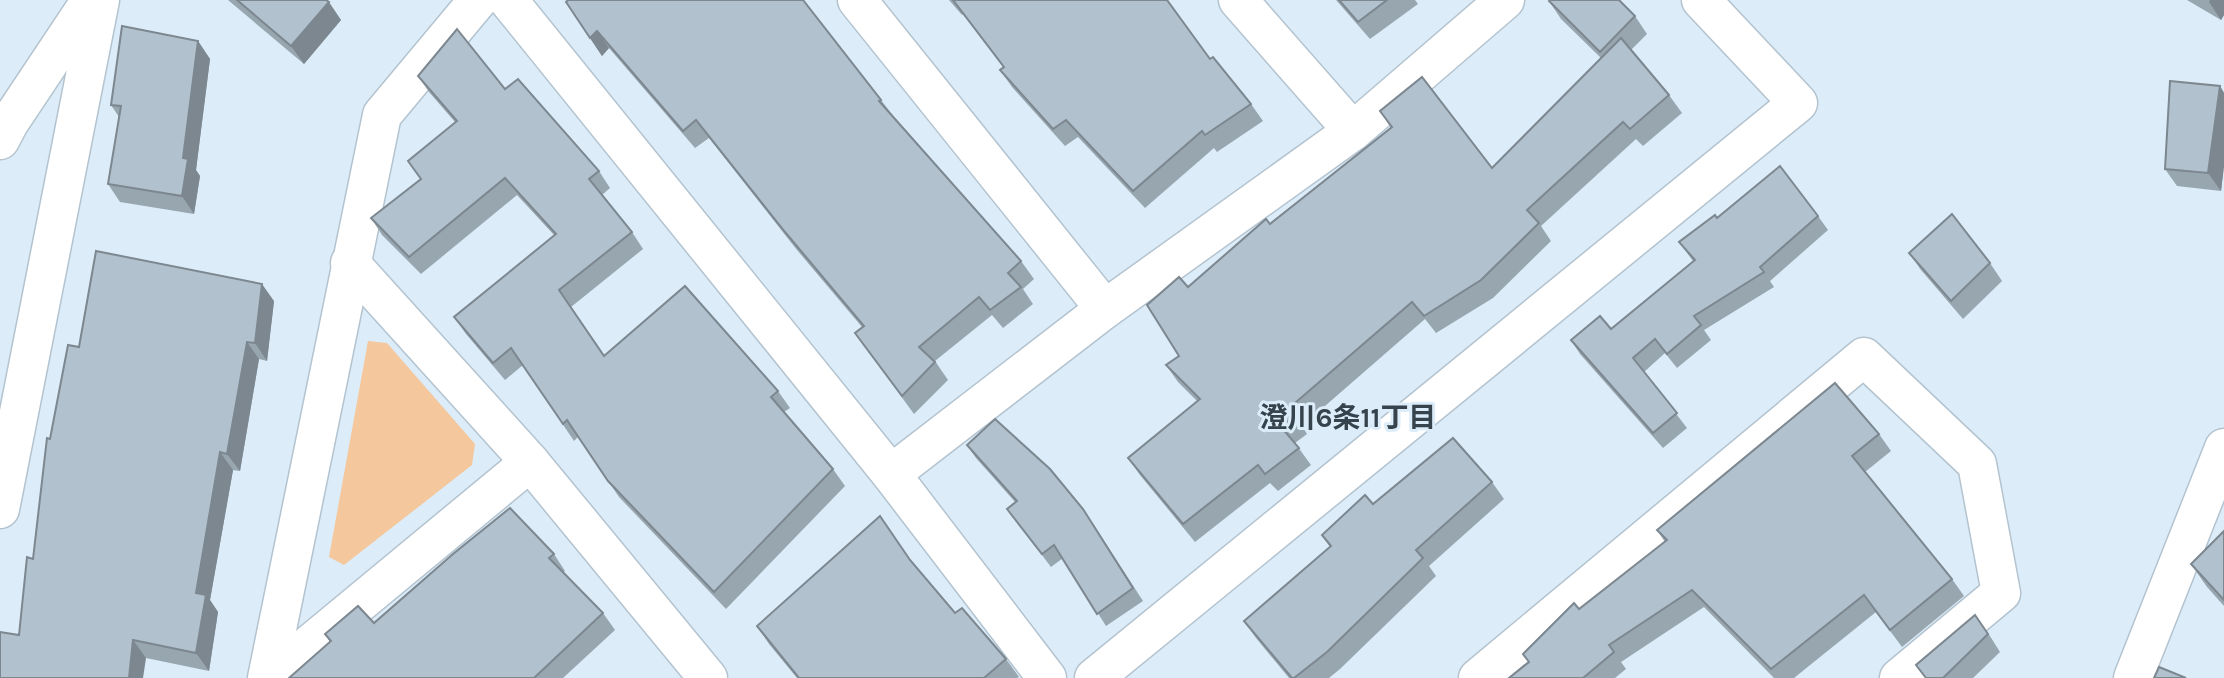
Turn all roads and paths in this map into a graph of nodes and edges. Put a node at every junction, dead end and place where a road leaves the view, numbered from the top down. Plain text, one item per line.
1 (91, 0) edge
2 (100, 0) edge
3 (478, 0) edge
4 (508, 0) edge
5 (857, 0) edge
6 (1238, 0) edge
7 (1505, 0) edge
8 (1701, 0) edge
9 (1353, 131) junction
10 (0, 140) edge
11 (350, 264) junction
12 (1105, 309) junction
13 (2224, 449) edge
14 (530, 461) junction
15 (891, 474) junction
16 (0, 509) edge
17 (268, 678) edge
18 (708, 678) edge
19 (1047, 678) edge
20 (1094, 678) edge
21 (1478, 678) edge
22 (1899, 678) edge
23 (2133, 678) edge

1 - 10 street
2 - 16 street
3 - 11 street
4 - 15 street
5 - 12 street
6 - 9 street
7 - 9 street
8 - 20 street
9 - 12 street
11 - 14 street
11 - 17 street
12 - 15 street
13 - 23 street
14 - 17 street
14 - 18 street
15 - 19 street
21 - 22 street

